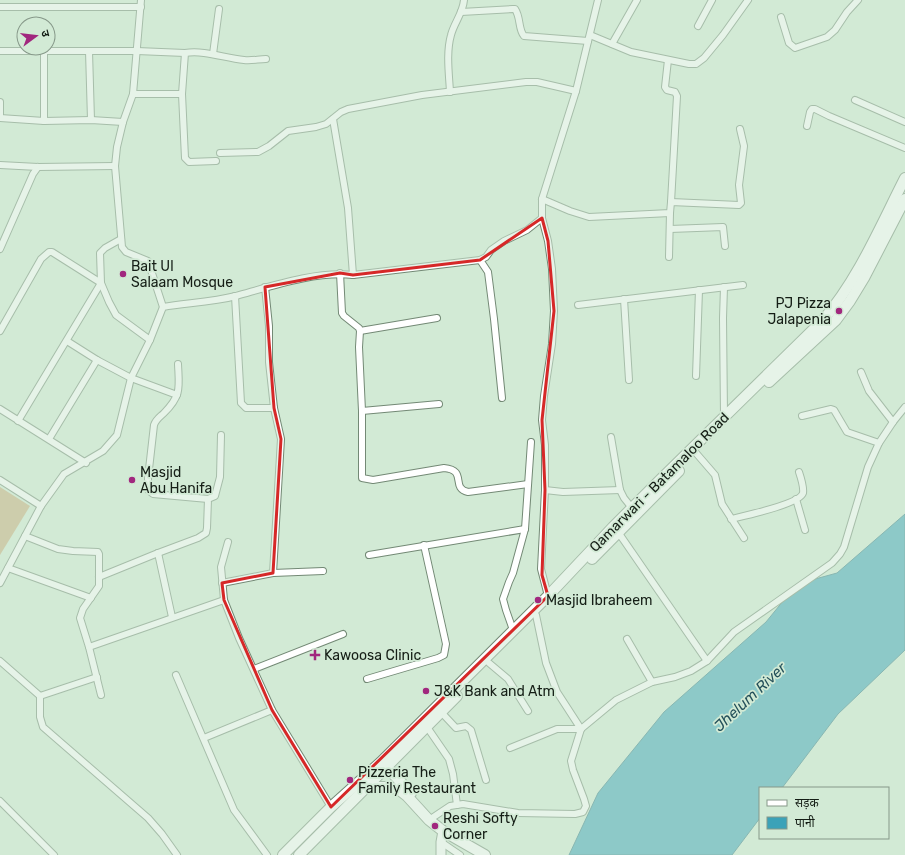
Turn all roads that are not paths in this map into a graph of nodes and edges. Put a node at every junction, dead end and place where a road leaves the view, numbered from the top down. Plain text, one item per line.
1 (21, 0) edge
2 (65, 0) edge
3 (141, 0) edge
4 (464, 0) edge
5 (598, 0) edge
6 (637, 0) edge
7 (712, 0) edge
8 (748, 0) edge
9 (858, 0) edge
10 (0, 7) edge
11 (66, 7) junction
12 (141, 7) junction
13 (21, 8) junction
14 (219, 9) dead end
15 (461, 12) junction
16 (781, 17) dead end
17 (698, 26) dead end
18 (589, 38) junction
19 (612, 44) junction
20 (0, 51) edge
21 (16, 51) edge
22 (89, 51) junction
23 (137, 51) junction
24 (56, 52) edge
25 (185, 53) junction
26 (213, 54) junction
27 (44, 56) edge
28 (266, 59) dead end
29 (668, 60) junction
30 (576, 91) junction
31 (450, 92) junction
32 (134, 94) junction
33 (182, 94) junction
34 (855, 100) dead end
35 (0, 102) edge
36 (0, 118) edge
37 (333, 119) junction
38 (90, 120) junction
39 (44, 121) junction
40 (123, 122) junction
41 (905, 122) edge
42 (807, 126) dead end
43 (740, 129) dead end
44 (905, 148) edge
45 (220, 153) dead end
46 (216, 161) dead end
47 (0, 165) edge
48 (38, 166) junction
49 (115, 166) junction
50 (905, 178) edge
51 (542, 199) junction
52 (905, 199) edge
53 (671, 202) junction
54 (670, 213) junction
55 (542, 218) junction
56 (670, 229) junction
57 (120, 239) junction
58 (725, 246) dead end
59 (0, 249) edge
60 (669, 257) dead end
61 (480, 260) junction
62 (340, 273) junction
63 (353, 274) junction
64 (101, 283) junction
65 (743, 285) dead end
66 (265, 287) junction
67 (724, 288) junction
68 (698, 290) junction
69 (235, 296) junction
70 (624, 299) junction
71 (578, 305) dead end
72 (163, 307) junction
73 (437, 318) dead end
74 (0, 331) edge
75 (360, 331) junction
76 (67, 340) junction
77 (150, 340) junction
78 (97, 360) junction
79 (178, 364) dead end
80 (861, 372) dead end
81 (696, 376) dead end
82 (132, 378) junction
83 (629, 380) dead end
84 (177, 395) junction
85 (502, 398) dead end
86 (439, 404) dead end
87 (905, 407) edge
88 (274, 408) junction
89 (0, 410) edge
90 (362, 412) junction
91 (724, 416) junction
92 (802, 416) dead end
93 (18, 421) junction
94 (893, 422) junction
95 (221, 435) dead end
96 (611, 437) dead end
97 (49, 439) junction
98 (531, 442) dead end
99 (879, 443) junction
100 (696, 453) junction
101 (86, 463) junction
102 (800, 472) dead end
103 (0, 480) edge
104 (528, 484) junction
105 (545, 490) junction
106 (620, 490) junction
107 (208, 499) junction
108 (796, 499) junction
109 (41, 506) junction
110 (632, 508) junction
111 (731, 519) junction
112 (525, 529) junction
113 (805, 530) dead end
114 (618, 532) junction
115 (25, 536) junction
116 (744, 538) dead end
117 (228, 542) dead end
118 (424, 546) junction
119 (158, 553) junction
120 (368, 555) dead end
121 (8, 568) junction
122 (323, 571) dead end
123 (273, 573) junction
124 (99, 577) junction
125 (0, 583) edge
126 (222, 583) junction
127 (548, 596) junction
128 (91, 598) junction
129 (224, 600) junction
130 (536, 615) junction
131 (172, 617) junction
132 (513, 630) junction
133 (343, 634) dead end
134 (626, 639) dead end
135 (89, 647) junction
136 (0, 661) edge
137 (706, 661) junction
138 (489, 663) junction
139 (254, 668) junction
140 (176, 675) dead end
141 (97, 678) junction
142 (367, 680) dead end
143 (652, 682) junction
144 (101, 695) dead end
145 (40, 696) junction
146 (272, 710) junction
147 (528, 711) dead end
148 (441, 712) junction
149 (427, 727) junction
150 (581, 729) junction
151 (204, 738) junction
152 (510, 748) dead end
153 (384, 764) junction
154 (486, 780) dead end
155 (366, 787) junction
156 (0, 801) edge
157 (457, 805) junction
158 (331, 807) junction
159 (432, 820) junction
160 (443, 831) junction
161 (441, 842) junction
162 (54, 855) edge
163 (177, 855) edge
164 (267, 855) edge
165 (283, 855) edge
166 (299, 855) edge
167 (441, 855) edge
168 (460, 855) edge
169 (485, 855) edge

1 - 13 street
2 - 11 street
3 - 12 street
4 - 15 street
5 - 18 street
6 - 19 street
7 - 17 street
8 - 29 street
9 - 16 street
10 - 13 street
11 - 12 street
11 - 13 street
12 - 23 street
14 - 26 street
15 - 18 street
15 - 31 street
18 - 19 street
18 - 30 street
19 - 29 street
20 - 21 street
22 - 23 street
22 - 24 street
22 - 38 street
23 - 25 street
23 - 32 street
25 - 26 street
25 - 33 street
26 - 28 street
27 - 39 street
29 - 53 street
30 - 31 street
30 - 51 street
31 - 37 street
32 - 33 street
32 - 40 street
33 - 46 street
34 - 41 street
35 - 36 street
36 - 39 street
37 - 45 street
37 - 63 street
38 - 39 street
38 - 40 street
40 - 49 street
42 - 44 street
43 - 53 street
47 - 48 street
48 - 49 street
48 - 59 street
49 - 57 street
50 - 91 main road, Qamarwari - Batamaloo Road
51 - 54 street
51 - 55 street
52 - 100 main road, Qamarwari - Batamaloo Road
53 - 54 street
54 - 56 street
55 - 61 street
55 - 105 street
56 - 58 street
56 - 60 street
57 - 64 street
57 - 72 street
61 - 63 street
61 - 85 street
62 - 63 street
62 - 66 street
62 - 75 street
64 - 74 street
64 - 76 street
64 - 77 street
65 - 67 street
66 - 69 street
66 - 88 street
67 - 68 street
67 - 91 street
68 - 70 street
68 - 81 street
69 - 72 street
69 - 88 street
70 - 71 street
70 - 83 street
72 - 77 street
73 - 75 street
75 - 90 street
76 - 78 street
76 - 93 street
77 - 82 street
78 - 82 street
78 - 97 street
79 - 84 street
80 - 94 street
82 - 84 street
82 - 101 street
84 - 107 street
86 - 90 street
87 - 94 street
88 - 123 street
89 - 93 street
90 - 104 street
91 - 110 main road, Qamarwari - Batamaloo Road
92 - 99 street
93 - 97 street
94 - 99 street
95 - 107 street
96 - 106 street
97 - 101 street
98 - 104 street
99 - 137 street
100 - 111 street
100 - 114 main road, Qamarwari - Batamaloo Road
101 - 109 street
102 - 108 street
103 - 109 street
104 - 112 street
105 - 106 street
105 - 127 street
106 - 110 street
107 - 119 street
108 - 111 street
108 - 113 street
109 - 115 street
110 - 127 main road, Qamarwari - Batamaloo Road
111 - 116 street
112 - 118 street
112 - 132 street
114 - 130 main road, Qamarwari - Batamaloo Road
114 - 137 street
115 - 121 street
115 - 124 street
117 - 126 street
118 - 120 street
118 - 142 street
119 - 124 street
119 - 131 street
121 - 125 street
121 - 128 street
122 - 123 street
123 - 126 street
124 - 128 street
126 - 129 street
127 - 132 main road, Qamarwari - Batamaloo Road
128 - 135 street
129 - 131 street
129 - 139 street
130 - 138 main road, Qamarwari - Batamaloo Road
130 - 150 street
131 - 135 street
132 - 153 main road, Qamarwari - Batamaloo Road
133 - 139 street
134 - 143 street
135 - 141 street
136 - 145 street
137 - 143 street
138 - 147 street
138 - 148 main road, Qamarwari - Batamaloo Road
139 - 146 street
140 - 151 street
141 - 144 street
141 - 145 street
143 - 150 street
145 - 163 street
146 - 151 street
146 - 158 street
148 - 149 main road, Qamarwari - Batamaloo Road
148 - 154 street
149 - 153 main road, Qamarwari - Batamaloo Road
149 - 157 street
150 - 152 street
150 - 157 street
151 - 164 street
153 - 155 main road
153 - 158 main road
153 - 159 main road
155 - 159 main road
155 - 166 main road
156 - 162 street
157 - 159 street
158 - 165 main road
159 - 160 main road
160 - 161 street
160 - 169 main road
161 - 167 street
161 - 168 street

